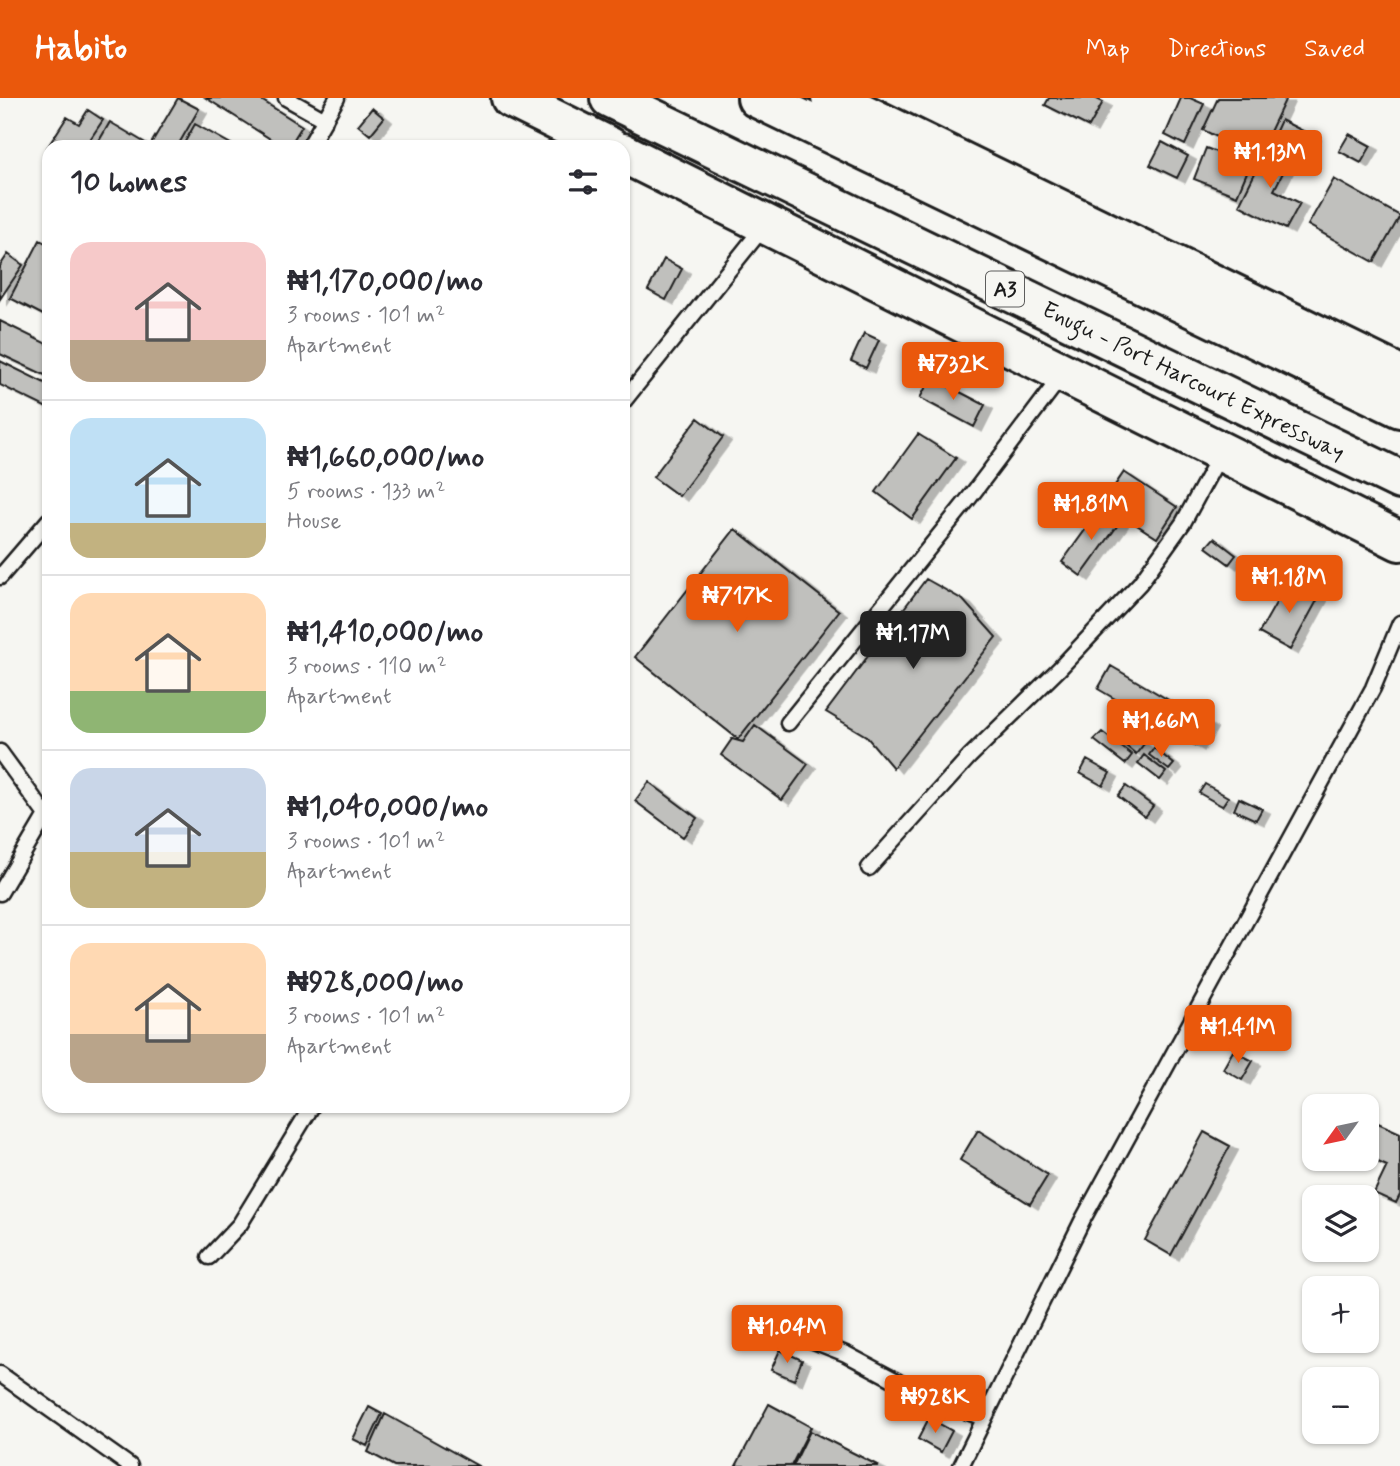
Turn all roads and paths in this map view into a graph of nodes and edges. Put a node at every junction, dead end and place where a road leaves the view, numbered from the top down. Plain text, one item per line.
1 (286, 98) edge
2 (337, 98) edge
3 (511, 98) edge
4 (610, 98) edge
5 (757, 98) edge
6 (831, 98) edge
7 (325, 120) junction
8 (313, 140) edge
9 (596, 140) edge
10 (630, 156) edge
11 (765, 224) junction
12 (1064, 373) junction
13 (1400, 375) edge
14 (630, 393) edge
15 (1400, 408) edge
16 (1222, 452) junction
17 (1400, 480) edge
18 (42, 528) edge
19 (1400, 541) edge
20 (0, 577) edge
21 (1400, 623) edge
22 (788, 723) dead end
23 (0, 752) edge
24 (42, 810) edge
25 (42, 822) edge
26 (869, 868) dead end
27 (0, 893) edge
28 (308, 1113) edge
29 (209, 1256) dead end
30 (788, 1331) dead end
31 (0, 1374) edge
32 (983, 1418) junction
33 (130, 1466) edge
34 (961, 1466) edge

1 - 7 lane
2 - 7 lane
3 - 9 main road
4 - 17 main road, Enugu - Port Harcourt Expressway / A3
5 - 15 main road
6 - 13 main road
7 - 8 lane
10 - 11 main road, A3
11 - 12 main road, A3
11 - 14 lane
12 - 16 main road, A3
12 - 22 lane
16 - 19 main road, A3
16 - 26 lane
18 - 20 lane
21 - 32 lane
23 - 24 lane
25 - 27 lane
28 - 29 lane
30 - 32 lane
31 - 33 lane
32 - 34 lane

